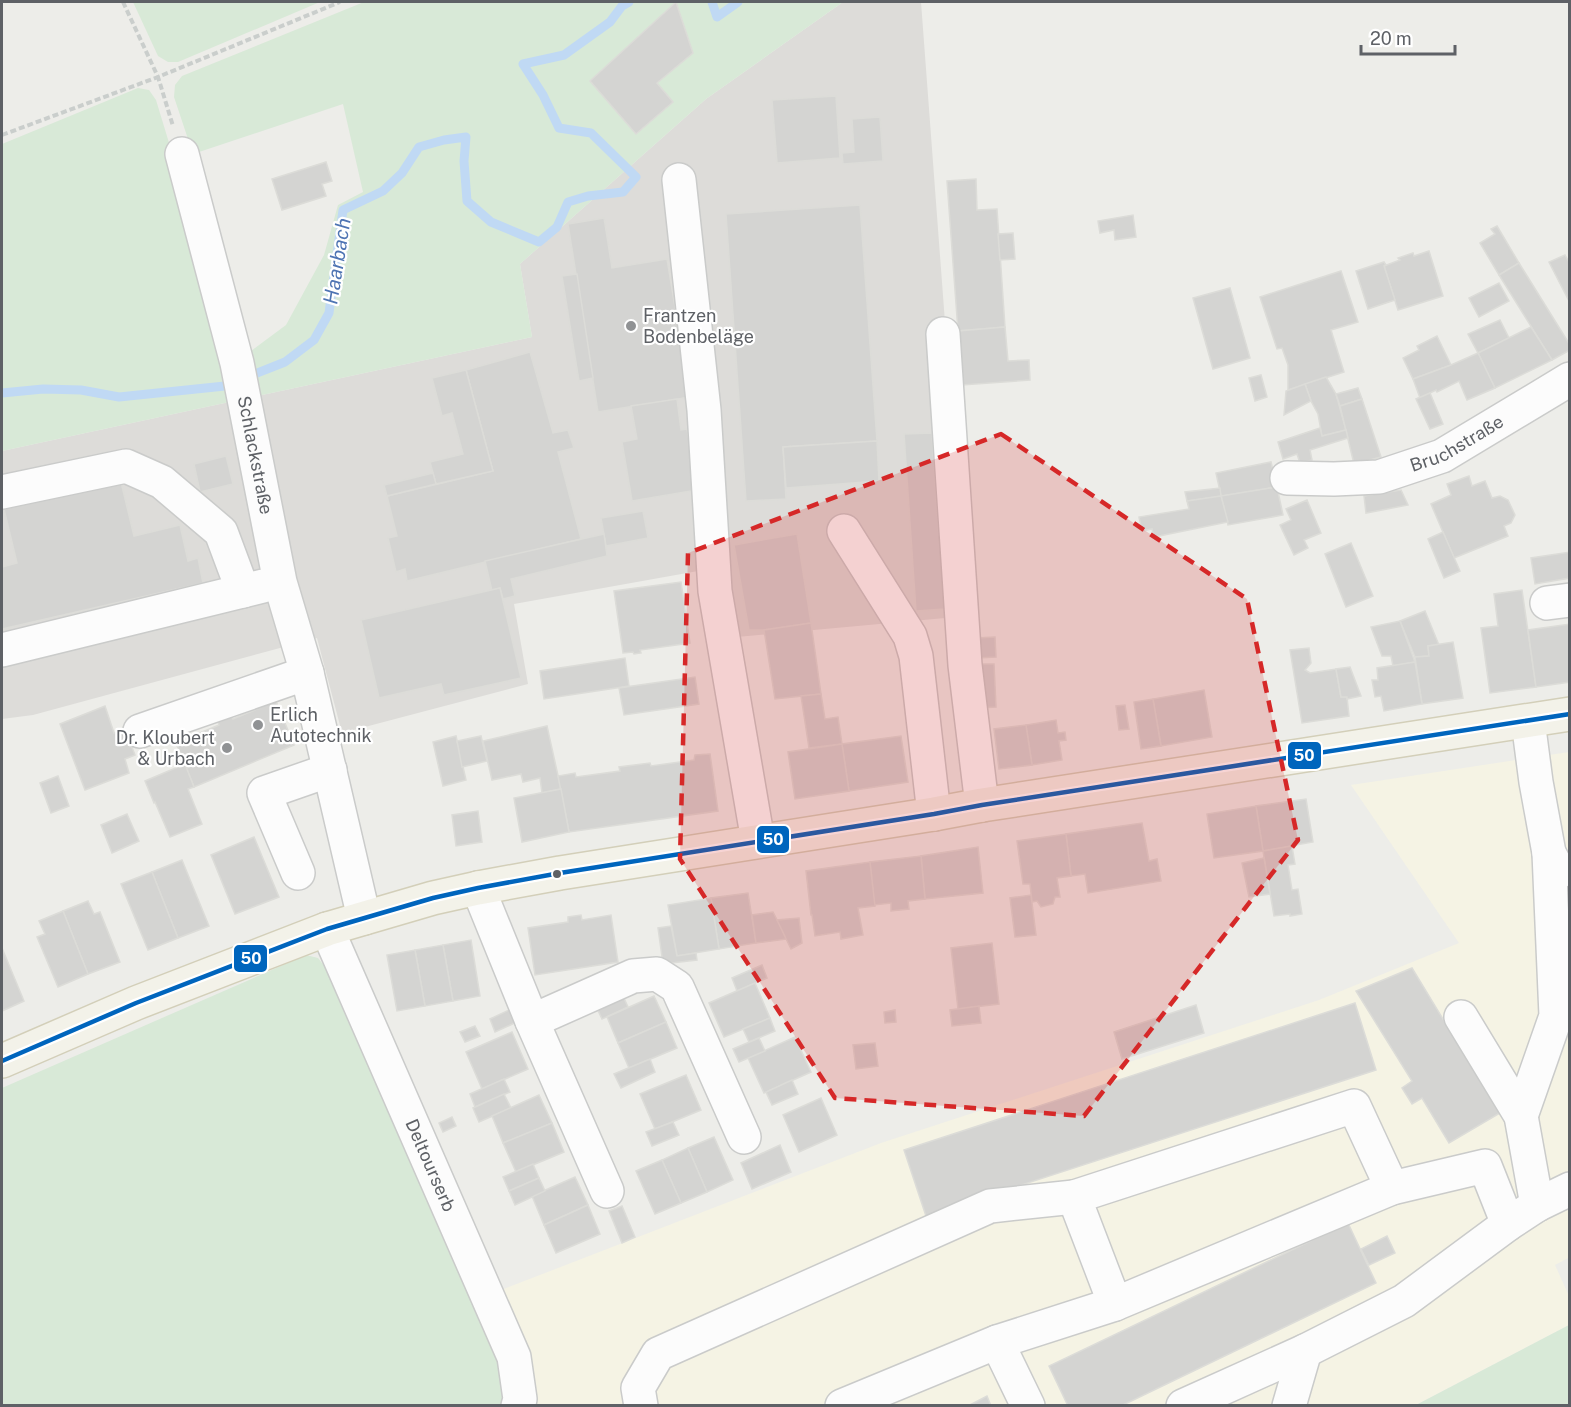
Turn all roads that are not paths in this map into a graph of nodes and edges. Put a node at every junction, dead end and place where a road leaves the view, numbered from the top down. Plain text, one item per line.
1 (182, 154) road end
2 (679, 180) dead end
3 (943, 334) dead end
4 (1569, 379) edge
5 (1287, 478) dead end
6 (2, 492) edge
7 (844, 531) dead end
8 (280, 582) junction
9 (243, 591) junction
10 (2, 650) edge
11 (307, 674) junction
12 (1569, 714) edge
13 (1528, 721) junction
14 (140, 730) dead end
15 (330, 770) junction
16 (982, 805) junction
17 (934, 814) junction
18 (758, 841) junction
19 (1550, 853) junction
20 (298, 873) dead end
21 (478, 888) junction
22 (1569, 892) edge
23 (364, 918) junction
24 (327, 929) junction
25 (1461, 1017) dead end
26 (532, 1021) junction
27 (2, 1061) edge
28 (1521, 1116) junction
29 (744, 1137) dead end
30 (1392, 1188) junction
31 (1569, 1189) edge
32 (607, 1191) dead end
33 (1074, 1197) junction
34 (1537, 1205) junction
35 (1508, 1224) junction
36 (1115, 1304) junction
37 (997, 1342) junction
38 (1305, 1351) junction
39 (518, 1406) edge
40 (641, 1406) edge
41 (842, 1406) edge
42 (1028, 1406) edge
43 (1184, 1406) edge
44 (1289, 1406) edge

1 - 8 street, Schlackstraße
2 - 18 street
3 - 16 street
4 - 5 street, Bruchstraße
6 - 9 street
7 - 17 street
8 - 9 street
8 - 11 street, Schlackstraße
9 - 10 street
11 - 14 street
11 - 15 street, Schlackstraße
12 - 13 main road
13 - 16 main road
13 - 19 street
15 - 20 street
15 - 23 street, Schlackstraße
16 - 17 main road
17 - 18 main road
18 - 21 main road
19 - 22 street
19 - 28 street
21 - 23 main road
21 - 26 street
23 - 24 main road
24 - 27 main road
24 - 39 street, Deltourserb
25 - 28 street
26 - 29 street
26 - 32 street
28 - 34 street
30 - 33 street
30 - 35 street
30 - 36 street
31 - 34 street
33 - 36 street
33 - 40 street
34 - 35 street
35 - 38 street
36 - 37 street
37 - 41 street
37 - 42 street
38 - 43 street
38 - 44 street

